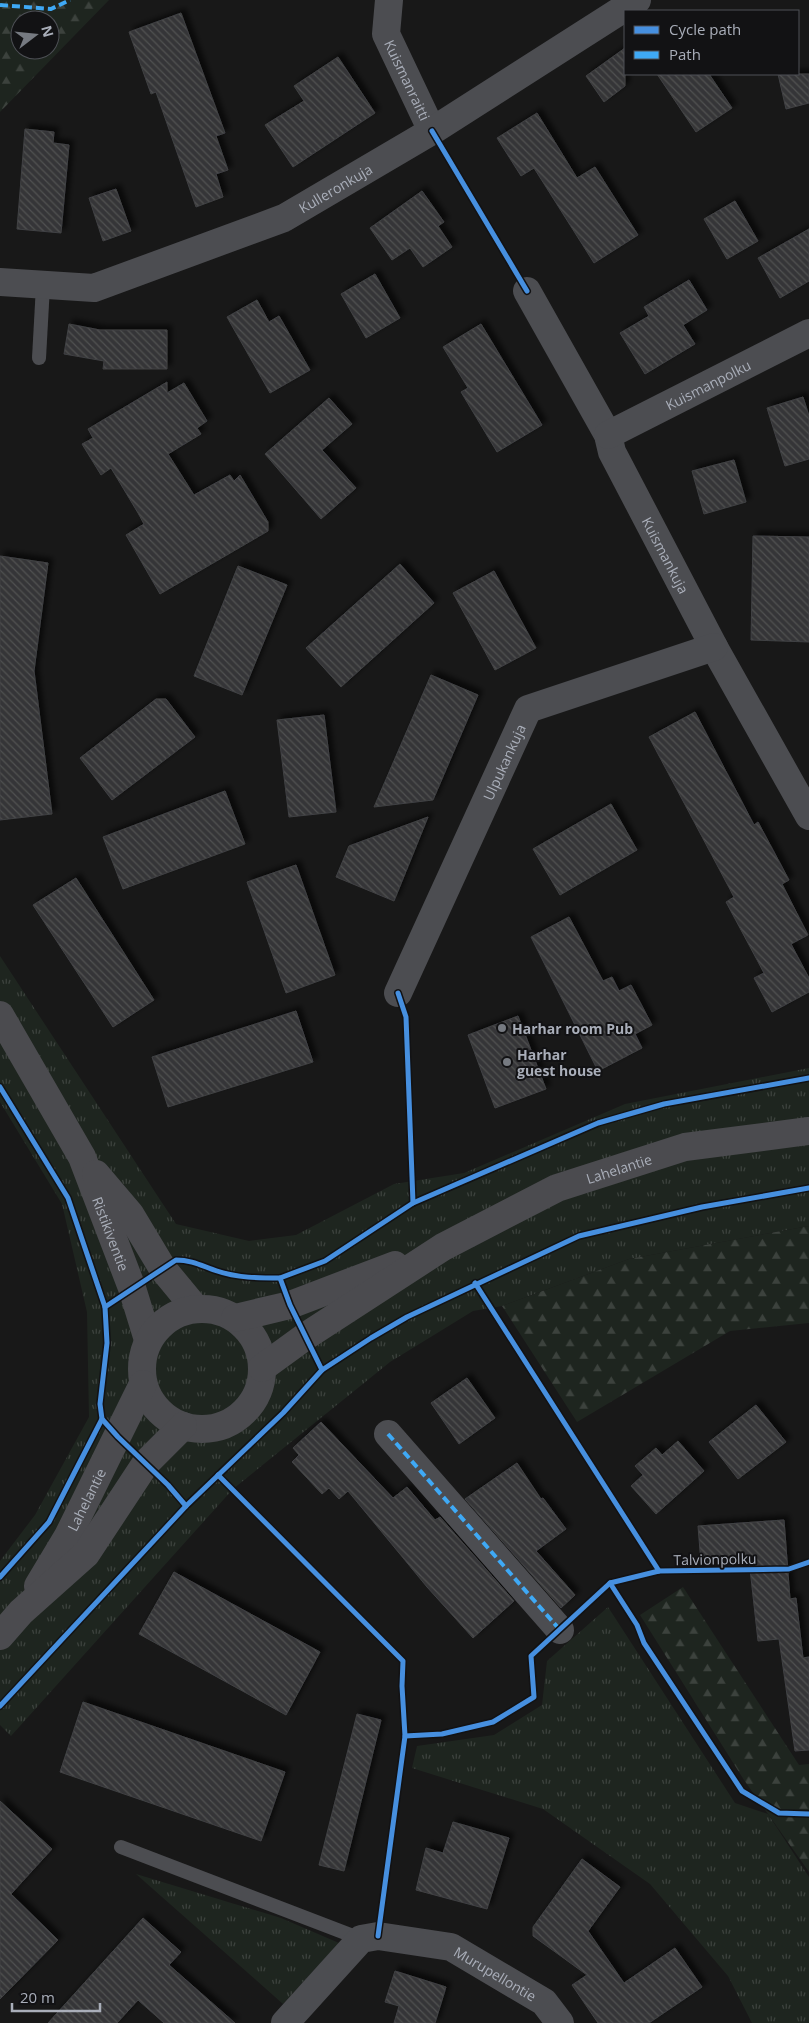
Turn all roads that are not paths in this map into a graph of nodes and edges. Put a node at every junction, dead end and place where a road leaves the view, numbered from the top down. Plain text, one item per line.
1 (389, 0) edge
2 (637, 0) edge
3 (432, 131) junction
4 (0, 282) edge
5 (43, 286) junction
6 (527, 291) dead end
7 (809, 333) edge
8 (39, 358) dead end
9 (608, 435) junction
10 (714, 648) junction
11 (809, 816) edge
12 (398, 992) dead end
13 (0, 1015) edge
14 (809, 1131) edge
15 (82, 1157) junction
16 (443, 1247) junction
17 (196, 1309) junction
18 (235, 1318) junction
19 (148, 1340) junction
20 (262, 1368) junction
21 (143, 1384) junction
22 (183, 1426) junction
23 (388, 1434) dead end
24 (21, 1612) junction
25 (560, 1630) dead end
26 (0, 1636) edge
27 (121, 1848) dead end
28 (361, 1939) junction
29 (285, 2023) edge
30 (560, 2023) edge

1 - 3 street, Kuismanraitti
2 - 3 street, Kulleronkuja
3 - 5 street, Kulleronkuja
4 - 5 street, Kulleronkuja
5 - 8 lane
6 - 9 street, Kuismankuja
7 - 9 street, Kuismanpolku
9 - 10 street, Kuismankuja
10 - 11 street, Kuismankuja
10 - 12 street, Ulpukankuja
13 - 15 main road, Ristikiventie
14 - 16 main road, Lahelantie
15 - 17 main road, Ristikiventie
15 - 19 main road, Ristikiventie
16 - 18 main road, Lahelantie
16 - 20 main road, Lahelantie
17 - 18 main road
17 - 19 main road
18 - 20 main road
19 - 21 main road
20 - 22 main road
21 - 22 main road
21 - 24 main road, Lahelantie
22 - 24 main road, Lahelantie
23 - 25 street
24 - 26 main road, Lahelantie
27 - 28 lane
28 - 29 street
28 - 30 street, Murupellontie

